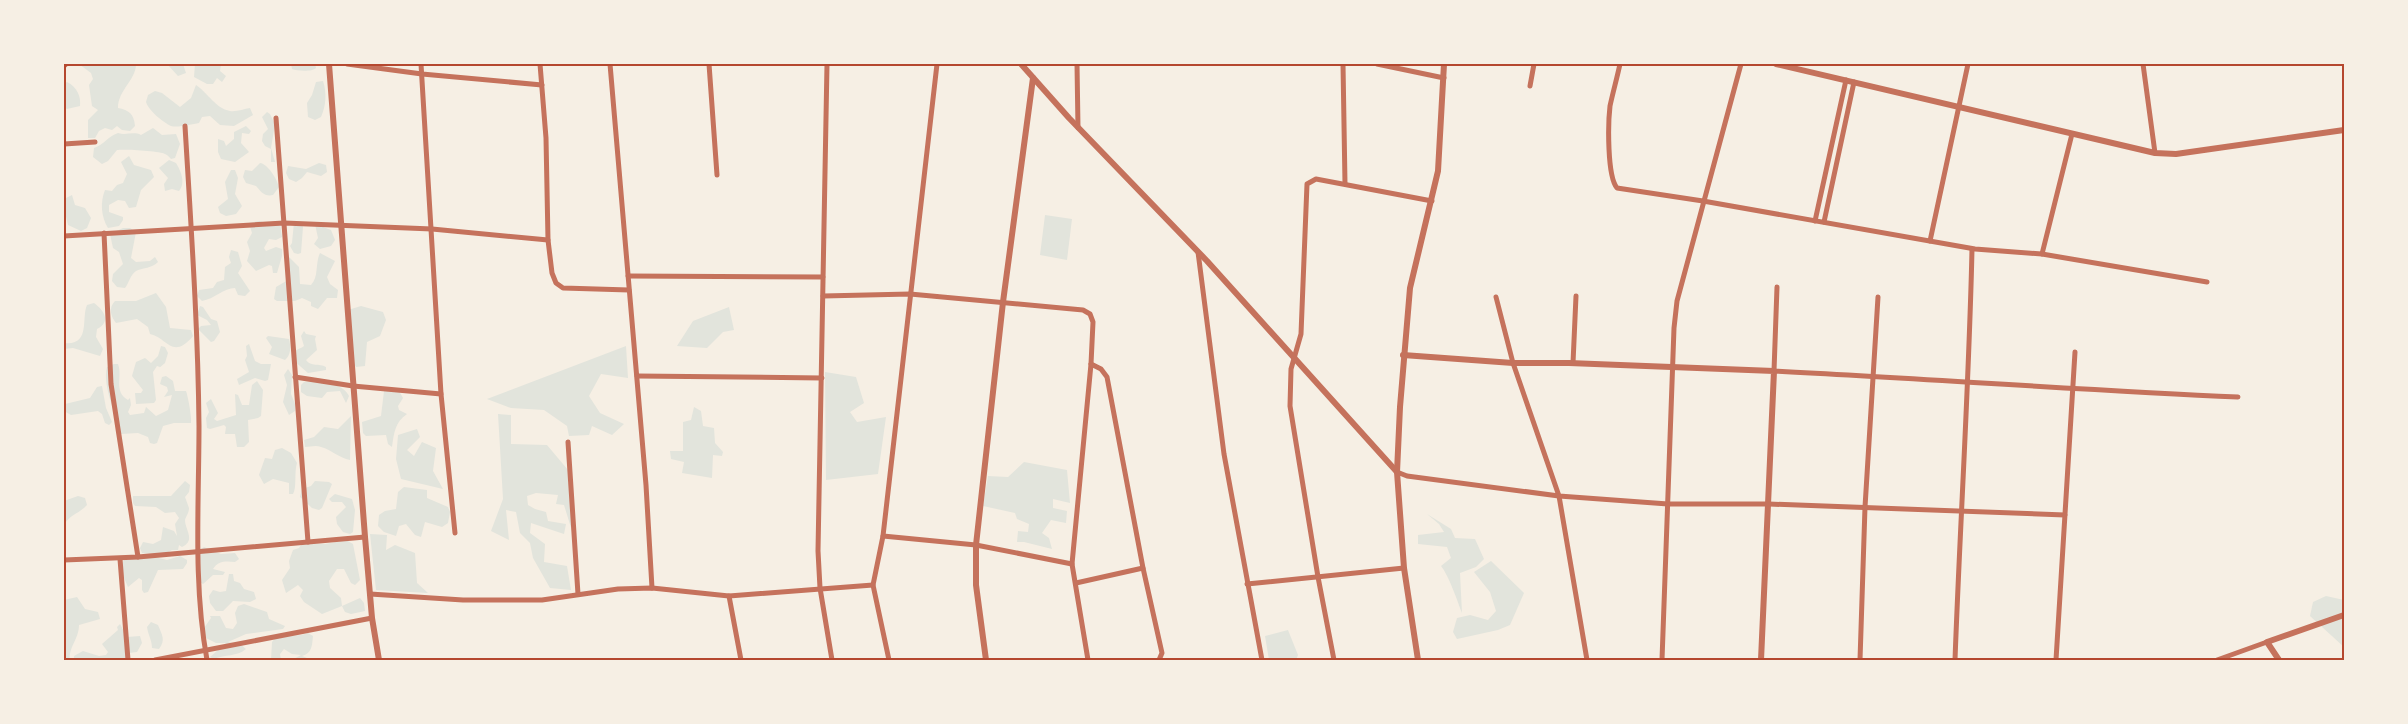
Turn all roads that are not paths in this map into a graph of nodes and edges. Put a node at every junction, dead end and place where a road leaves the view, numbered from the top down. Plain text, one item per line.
1 (329, 64) edge
2 (347, 64) edge
3 (420, 64) edge
4 (540, 64) edge
5 (610, 64) edge
6 (709, 64) edge
7 (827, 64) edge
8 (937, 64) edge
9 (1021, 64) edge
10 (1077, 64) edge
11 (1344, 64) edge
12 (1377, 64) edge
13 (1444, 64) edge
14 (1534, 64) edge
15 (1620, 64) edge
16 (1741, 64) edge
17 (1776, 64) edge
18 (1968, 64) edge
19 (2143, 64) edge
20 (422, 74) junction
21 (1033, 78) junction
22 (1444, 78) junction
23 (1846, 80) junction
24 (1854, 82) junction
25 (542, 85) junction
26 (1530, 86) dead end
27 (1958, 107) junction
28 (276, 118) dead end
29 (185, 126) dead end
30 (1078, 128) junction
31 (2344, 130) edge
32 (2072, 134) junction
33 (95, 142) dead end
34 (64, 144) edge
35 (1832, 146) junction
36 (1840, 148) junction
37 (2155, 153) junction
38 (717, 175) dead end
39 (1345, 184) junction
40 (1432, 201) junction
41 (1703, 201) junction
42 (1815, 221) junction
43 (1824, 222) junction
44 (284, 223) junction
45 (340, 225) junction
46 (192, 229) junction
47 (432, 229) junction
48 (104, 233) junction
49 (64, 236) edge
50 (548, 240) junction
51 (1930, 241) junction
52 (1972, 249) junction
53 (1198, 252) junction
54 (2042, 254) junction
55 (628, 276) junction
56 (823, 276) junction
57 (2207, 282) dead end
58 (1778, 287) dead end
59 (629, 290) junction
60 (910, 294) junction
61 (823, 296) junction
62 (1576, 296) dead end
63 (1496, 297) dead end
64 (1878, 297) dead end
65 (1003, 302) junction
66 (2075, 352) dead end
67 (1404, 355) junction
68 (1294, 356) junction
69 (1513, 363) junction
70 (1573, 363) junction
71 (1091, 364) junction
72 (1674, 366) junction
73 (1774, 371) junction
74 (637, 376) junction
75 (1873, 376) junction
76 (294, 377) junction
77 (822, 378) junction
78 (1969, 381) junction
79 (353, 386) junction
80 (2073, 390) junction
81 (441, 394) junction
82 (2238, 397) dead end
83 (568, 442) dead end
84 (1397, 472) junction
85 (1559, 496) junction
86 (1668, 504) junction
87 (1769, 504) junction
88 (1865, 507) junction
89 (1961, 513) junction
90 (2065, 515) junction
91 (455, 533) dead end
92 (883, 536) junction
93 (365, 537) junction
94 (308, 542) junction
95 (976, 545) junction
96 (197, 552) junction
97 (138, 557) junction
98 (120, 558) junction
99 (64, 560) edge
100 (1072, 564) junction
101 (1143, 568) junction
102 (1404, 568) junction
103 (1318, 577) junction
104 (1076, 583) junction
105 (873, 584) junction
106 (1247, 584) junction
107 (652, 588) junction
108 (820, 588) junction
109 (370, 594) junction
110 (578, 594) junction
111 (729, 596) junction
112 (2344, 615) edge
113 (372, 618) junction
114 (2267, 642) junction
115 (205, 651) junction
116 (128, 660) edge
117 (155, 660) edge
118 (207, 660) edge
119 (379, 660) edge
120 (741, 660) edge
121 (832, 660) edge
122 (889, 660) edge
123 (986, 660) edge
124 (1088, 660) edge
125 (1159, 660) edge
126 (1262, 660) edge
127 (1334, 660) edge
128 (1418, 660) edge
129 (1587, 660) edge
130 (1662, 660) edge
131 (1761, 660) edge
132 (1860, 660) edge
133 (1955, 660) edge
134 (2056, 660) edge
135 (2217, 660) edge
136 (2279, 660) edge

1 - 45 street
2 - 20 street
3 - 20 street
4 - 25 street
5 - 55 street
6 - 38 street
7 - 56 street
8 - 60 street
9 - 21 street
10 - 30 street
11 - 39 street
12 - 22 street
13 - 22 street
14 - 26 street
15 - 41 street
16 - 41 street
17 - 23 street
18 - 27 street
19 - 37 street
20 - 25 street
20 - 47 street
21 - 30 street
21 - 65 street
22 - 40 street
23 - 24 street
23 - 35 street
24 - 27 street
24 - 36 street
25 - 50 street
27 - 32 street
27 - 51 street
28 - 44 street
29 - 46 street
30 - 53 street
31 - 37 street
32 - 37 street
32 - 54 street
33 - 34 street
35 - 36 street
35 - 42 street
36 - 43 street
39 - 40 street
39 - 68 street
40 - 67 street
41 - 42 street
41 - 72 street
42 - 43 street
43 - 51 street
44 - 45 street
44 - 46 street
44 - 76 street
45 - 47 street
45 - 79 street
46 - 48 street
46 - 96 street
47 - 50 street
47 - 81 street
48 - 49 street
48 - 97 street
50 - 59 street
51 - 52 street
52 - 54 street
52 - 78 street
53 - 68 street
53 - 106 street
54 - 57 street
55 - 56 street
55 - 59 street
56 - 61 street
58 - 73 street
59 - 74 street
60 - 61 street
60 - 65 street
60 - 92 street
61 - 77 street
62 - 70 street
63 - 69 street
64 - 75 street
65 - 71 street
65 - 95 street
66 - 80 street
67 - 69 street
67 - 84 street
68 - 84 street
68 - 103 street
69 - 70 street
69 - 85 street
70 - 72 street
71 - 100 street
71 - 101 street
72 - 73 street
72 - 86 street
73 - 75 street
73 - 87 street
74 - 77 street
74 - 107 street
75 - 78 street
75 - 88 street
76 - 79 street
76 - 94 street
77 - 108 street
78 - 80 street
78 - 89 street
79 - 81 street
79 - 93 street
80 - 82 street
80 - 90 street
81 - 91 street
83 - 110 street
84 - 85 street
84 - 102 street
85 - 86 street
85 - 129 street
86 - 87 street
86 - 130 street
87 - 88 street
87 - 131 street
88 - 89 street
88 - 132 street
89 - 90 street
89 - 133 street
90 - 134 street
92 - 95 street
92 - 105 street
93 - 94 street
93 - 109 street
94 - 96 street
95 - 100 street
95 - 123 street
96 - 97 street
96 - 115 street
97 - 98 street
98 - 99 street
98 - 116 street
100 - 104 street
101 - 104 street
101 - 125 street
102 - 103 street
102 - 128 street
103 - 106 street
103 - 127 street
104 - 124 street
105 - 108 street
105 - 122 street
106 - 126 street
107 - 110 street
107 - 111 street
108 - 111 street
108 - 121 street
109 - 110 street
109 - 113 street
111 - 120 street
112 - 114 street
113 - 115 street
113 - 119 street
114 - 135 street
114 - 136 street
115 - 117 street
115 - 118 street

